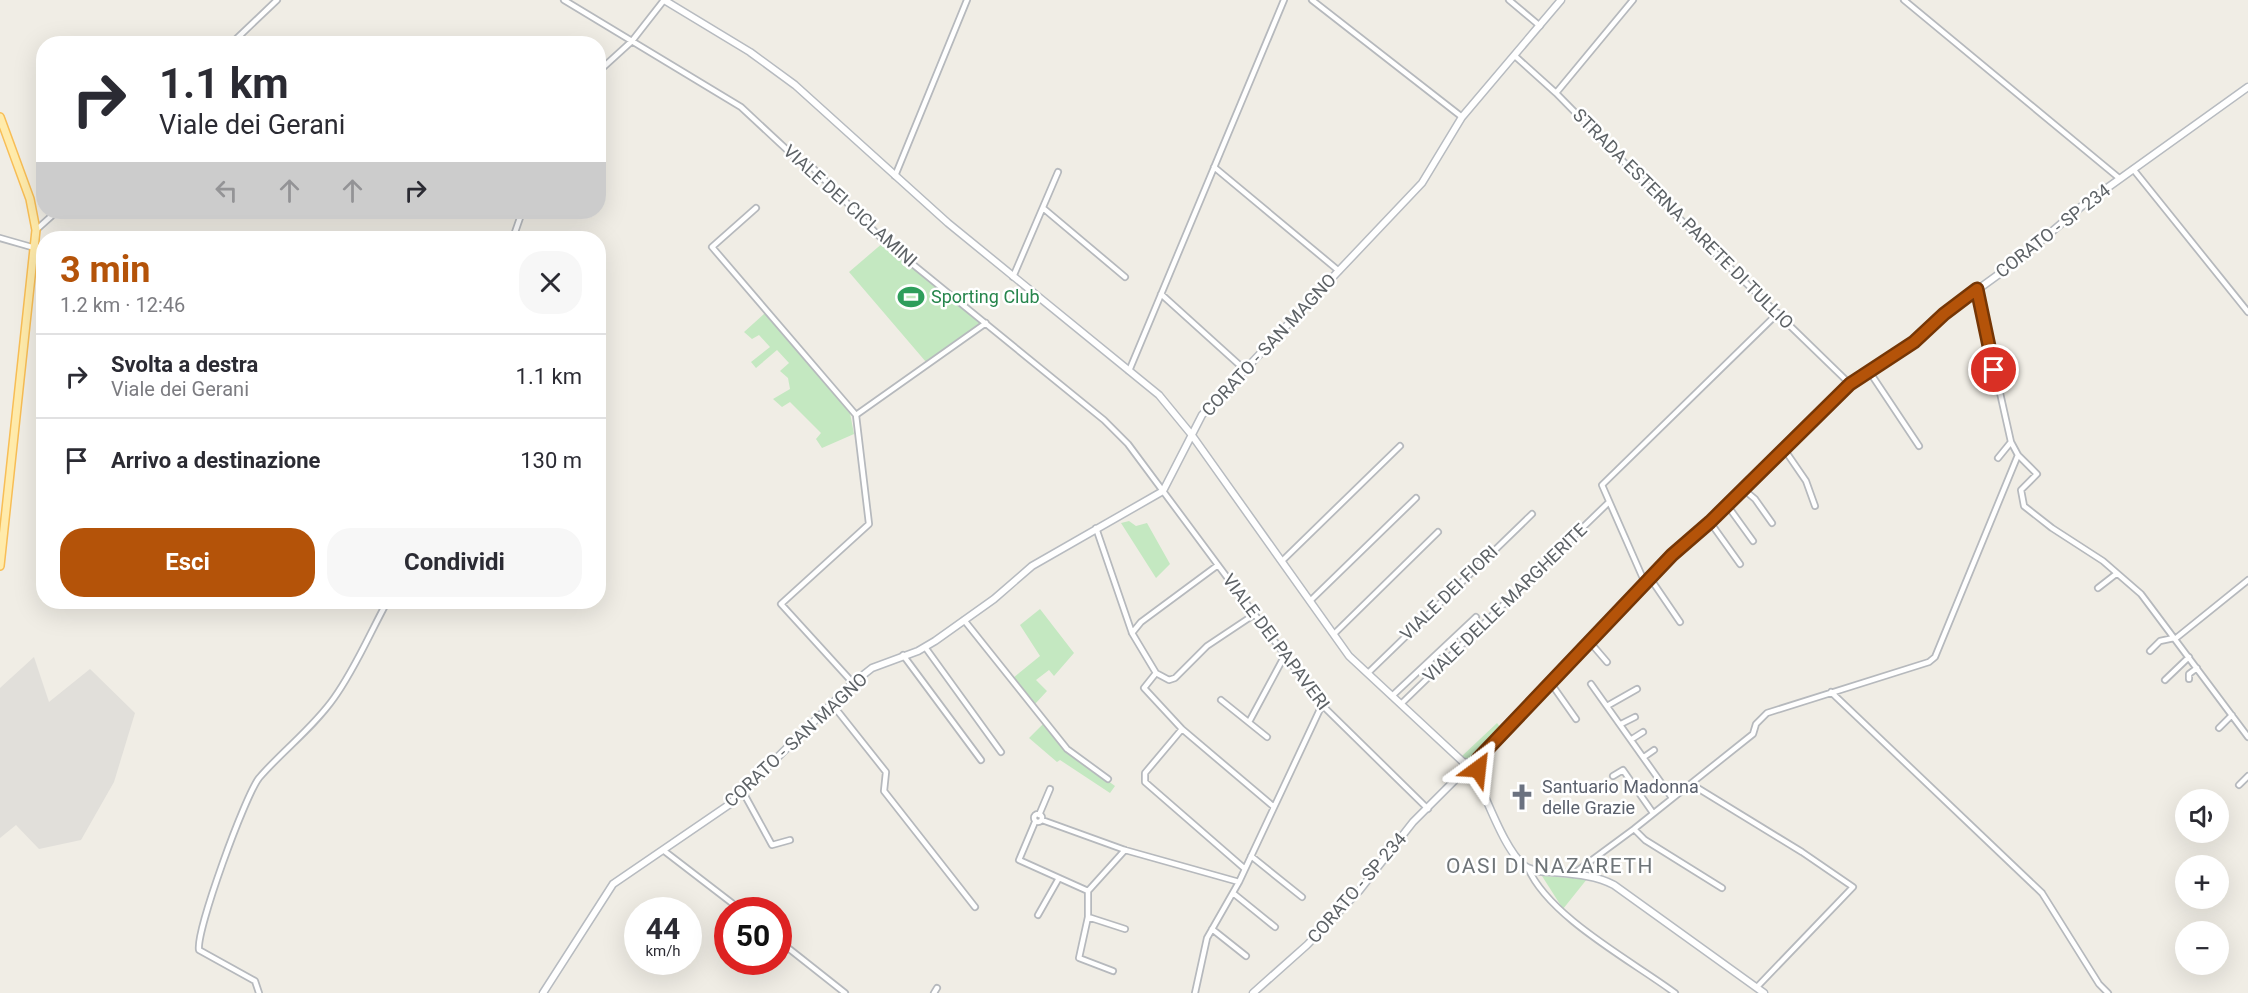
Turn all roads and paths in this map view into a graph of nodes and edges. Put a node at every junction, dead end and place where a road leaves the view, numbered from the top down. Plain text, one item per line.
1 (277, 0) edge
2 (564, 0) edge
3 (664, 0) edge
4 (967, 0) edge
5 (1284, 0) edge
6 (1312, 0) edge
7 (1509, 0) edge
8 (1561, 0) edge
9 (1633, 0) edge
10 (1904, 0) edge
11 (1540, 26) junction
12 (239, 36) edge
13 (632, 41) junction
14 (1515, 56) junction
15 (606, 65) edge
16 (2248, 87) edge
17 (1556, 93) junction
18 (0, 117) edge
19 (1462, 117) junction
20 (1214, 167) junction
21 (2133, 169) junction
22 (1058, 172) dead end
23 (894, 176) junction
24 (2120, 178) junction
25 (756, 208) dead end
26 (1043, 208) junction
27 (48, 219) edge
28 (36, 230) junction
29 (0, 238) edge
30 (35, 249) junction
31 (1339, 270) junction
32 (1013, 276) junction
33 (1125, 277) dead end
34 (1977, 289) junction
35 (1161, 294) junction
36 (2248, 312) edge
37 (1778, 313) junction
38 (986, 323) junction
39 (1245, 370) junction
40 (1869, 371) junction
41 (1129, 372) junction
42 (1850, 384) junction
43 (856, 415) junction
44 (1191, 434) junction
45 (2011, 442) junction
46 (1400, 446) dead end
47 (1919, 446) dead end
48 (1784, 449) junction
49 (2018, 455) junction
50 (1998, 458) dead end
51 (1743, 489) junction
52 (1163, 490) junction
53 (1416, 498) dead end
54 (1609, 502) junction
55 (1727, 505) junction
56 (1815, 506) dead end
57 (1532, 514) dead end
58 (1710, 522) junction
59 (1772, 523) dead end
60 (1096, 528) junction
61 (1438, 532) dead end
62 (1753, 541) dead end
63 (1282, 561) junction
64 (1740, 564) dead end
65 (0, 566) edge
66 (1218, 566) junction
67 (2116, 574) junction
68 (2248, 580) edge
69 (1648, 581) junction
70 (2098, 588) dead end
71 (1310, 601) junction
72 (2161, 606) dead end
73 (383, 609) edge
74 (2154, 611) junction
75 (1255, 614) junction
76 (1476, 617) dead end
77 (963, 619) junction
78 (1680, 622) dead end
79 (1132, 633) junction
80 (1334, 634) junction
81 (2174, 639) junction
82 (1589, 641) junction
83 (925, 647) junction
84 (2150, 651) dead end
85 (903, 655) junction
86 (1285, 656) junction
87 (2189, 657) junction
88 (1607, 662) dead end
89 (2197, 668) junction
90 (1156, 673) junction
91 (1368, 673) junction
92 (2189, 679) dead end
93 (2165, 680) dead end
94 (1550, 682) junction
95 (853, 683) junction
96 (1591, 684) dead end
97 (1637, 689) dead end
98 (1831, 692) junction
99 (1392, 696) junction
100 (1221, 700) dead end
101 (1401, 704) junction
102 (832, 705) junction
103 (1322, 705) junction
104 (1607, 706) junction
105 (2232, 715) junction
106 (1635, 717) dead end
107 (1576, 719) dead end
108 (1249, 722) junction
109 (1621, 724) junction
110 (2219, 728) dead end
111 (1182, 729) junction
112 (1643, 732) dead end
113 (2248, 736) edge
114 (1267, 737) dead end
115 (1632, 739) junction
116 (1654, 750) dead end
117 (1000, 752) dead end
118 (1644, 757) junction
119 (981, 760) dead end
120 (1470, 768) junction
121 (1613, 776) dead end
122 (2248, 776) edge
123 (1108, 779) dead end
124 (1691, 784) junction
125 (2239, 785) dead end
126 (1050, 789) dead end
127 (742, 792) junction
128 (1672, 798) junction
129 (1274, 807) junction
130 (1428, 809) junction
131 (1653, 813) junction
132 (1041, 817) junction
133 (1634, 830) junction
134 (790, 840) dead end
135 (663, 850) junction
136 (1125, 850) junction
137 (1251, 856) junction
138 (1528, 868) junction
139 (1245, 869) junction
140 (1573, 874) junction
141 (1059, 878) junction
142 (1239, 882) junction
143 (1722, 888) dead end
144 (1088, 891) junction
145 (1233, 893) junction
146 (724, 897) edge
147 (1302, 897) dead end
148 (975, 907) dead end
149 (1038, 915) dead end
150 (1088, 917) junction
151 (1275, 927) dead end
152 (1125, 929) dead end
153 (1212, 929) junction
154 (792, 951) edge
155 (1246, 956) dead end
156 (1113, 971) dead end
157 (1665, 986) junction
158 (1757, 987) junction
159 (259, 993) edge
160 (543, 993) edge
161 (845, 993) edge
162 (1195, 993) edge
163 (1253, 993) edge
164 (1660, 993) edge
165 (1675, 993) edge
166 (1764, 993) edge
167 (2108, 993) edge

1 - 12 street
2 - 13 street, VIALE DEI CICLAMINI
3 - 13 street
3 - 23 main road
4 - 23 street
5 - 20 street
6 - 19 street
7 - 11 street
8 - 11 main road, CORATO - SAN MAGNO
9 - 17 street
10 - 24 street
11 - 14 main road, CORATO - SAN MAGNO
13 - 15 street
13 - 38 street, VIALE DEI CICLAMINI
14 - 17 street, STRADA ESTERNA PARETE DI TULLIO
14 - 19 main road, CORATO - SAN MAGNO
16 - 21 main road, CORATO - SP 234
17 - 37 street, STRADA ESTERNA PARETE DI TULLIO
18 - 28 main road
19 - 31 main road, CORATO - SAN MAGNO
20 - 31 street
20 - 35 street
21 - 24 main road, CORATO - SP 234
21 - 36 street
22 - 26 street
23 - 32 main road
24 - 34 main road, CORATO - SP 234
25 - 43 street
26 - 32 street
26 - 33 street
27 - 28 street
28 - 30 main road
29 - 30 street
30 - 65 main road
31 - 39 main road, CORATO - SAN MAGNO
32 - 41 main road
34 - 40 main road, CORATO - SP 234
34 - 45 street
35 - 39 street
35 - 41 street
37 - 42 street, STRADA ESTERNA PARETE DI TULLIO
37 - 54 street
38 - 43 street
38 - 52 street, VIALE DEI CICLAMINI
39 - 44 main road, CORATO - SAN MAGNO
40 - 42 main road, CORATO - SP 234
40 - 47 street
41 - 44 main road
42 - 48 main road, CORATO - SP 234
43 - 95 street
44 - 52 main road, CORATO - SAN MAGNO
44 - 63 main road
45 - 49 street
45 - 50 street
46 - 63 street
48 - 51 main road, CORATO - SP 234
48 - 56 street
49 - 67 street
49 - 98 street
51 - 55 main road, CORATO - SP 234
51 - 59 street
52 - 60 main road, CORATO - SAN MAGNO
52 - 66 street, VIALE DEI PAPAVERI
53 - 71 street
54 - 69 street
54 - 101 street, VIALE DELLE MARGHERITE
55 - 58 main road, CORATO - SP 234
55 - 62 street
57 - 91 street, VIALE DEI FIORI
58 - 64 street
58 - 69 main road, CORATO - SP 234
60 - 77 main road, CORATO - SAN MAGNO
60 - 79 street
61 - 80 street
63 - 71 main road
66 - 75 street, VIALE DEI PAPAVERI
66 - 79 street
67 - 70 street
67 - 74 street
68 - 81 street
69 - 78 street
69 - 82 main road, CORATO - SP 234
71 - 80 main road
72 - 74 street
73 - 159 street
74 - 81 street
75 - 86 street, VIALE DEI PAPAVERI
75 - 90 street
76 - 99 street
77 - 83 main road, CORATO - SAN MAGNO
77 - 123 street
79 - 90 street
80 - 91 main road
81 - 84 street
81 - 87 street
82 - 88 street
82 - 94 main road, CORATO - SP 234
83 - 85 main road, CORATO - SAN MAGNO
83 - 117 street
85 - 95 main road, CORATO - SAN MAGNO
85 - 119 street
86 - 103 street, VIALE DEI PAPAVERI
86 - 108 street
87 - 89 street
87 - 93 street
89 - 92 street
89 - 105 street
90 - 111 street
91 - 99 main road
94 - 107 street
94 - 120 main road, CORATO - SP 234
95 - 102 main road, CORATO - SAN MAGNO
96 - 104 street
97 - 104 street
98 - 124 street
98 - 167 street
99 - 101 main road
100 - 108 street
101 - 120 main road
102 - 127 main road, CORATO - SAN MAGNO
102 - 148 street
103 - 129 street
103 - 130 street, VIALE DEI PAPAVERI
104 - 109 street
105 - 110 street
105 - 113 street
106 - 109 street
108 - 114 street
109 - 115 street
111 - 129 street
111 - 139 street
112 - 115 street
115 - 118 street
116 - 118 street
118 - 128 street
120 - 130 main road, CORATO - SP 234
120 - 138 main road
121 - 131 street
122 - 125 street
124 - 128 street
124 - 158 street
126 - 132 street
127 - 134 street
127 - 135 main road, CORATO - SAN MAGNO
128 - 131 street
129 - 137 street
130 - 163 main road, CORATO - SP 234
131 - 133 street
132 - 136 street
132 - 141 street
133 - 140 street
133 - 143 street
135 - 146 street
135 - 160 main road, CORATO - SAN MAGNO
136 - 142 street
136 - 144 street
137 - 139 street
137 - 147 street
138 - 140 main road
138 - 157 street
139 - 142 street
140 - 158 main road
141 - 144 street
141 - 149 street
142 - 145 street
144 - 150 street
145 - 151 street
145 - 153 street
150 - 152 street
150 - 156 street
153 - 155 street
153 - 162 street
154 - 161 street
157 - 164 street
157 - 165 street
158 - 166 main road

